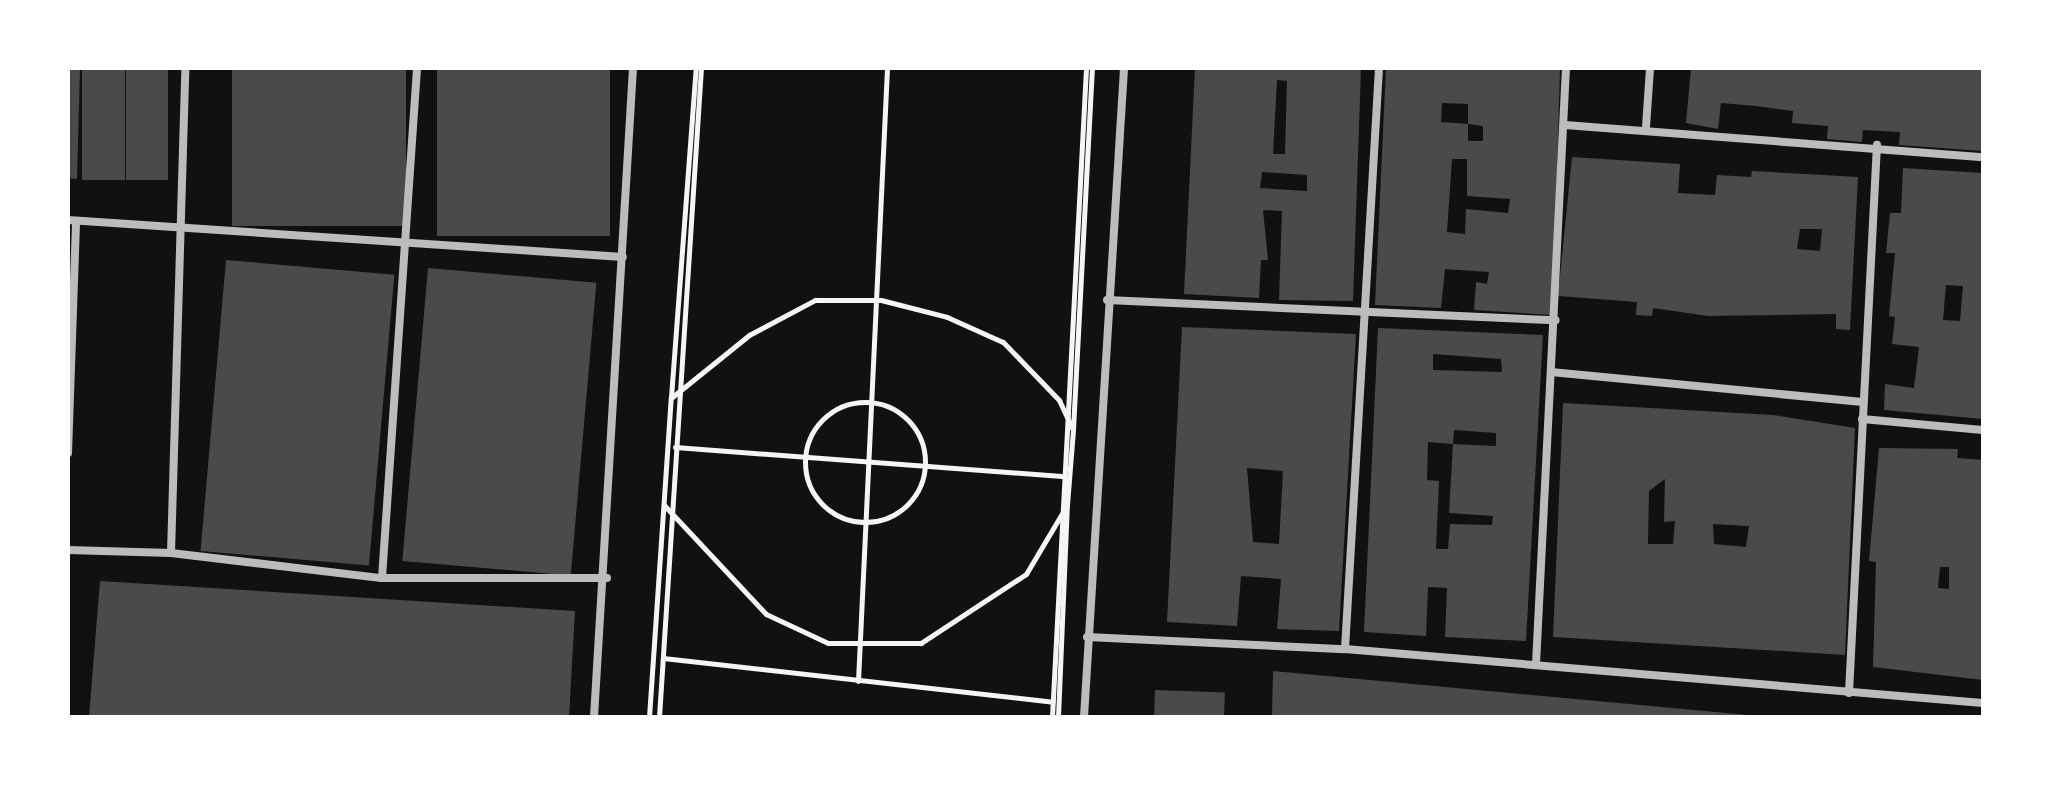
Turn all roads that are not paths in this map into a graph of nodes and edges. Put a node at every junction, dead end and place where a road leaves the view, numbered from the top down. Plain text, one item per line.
1 (185, 68) edge
2 (417, 68) edge
3 (633, 68) edge
4 (1124, 68) edge
5 (1379, 68) edge
6 (1566, 68) edge
7 (1650, 68) edge
8 (1565, 125) junction
9 (1646, 127) junction
10 (1877, 145) junction
11 (1983, 157) edge
12 (72, 220) edge
13 (178, 229) junction
14 (406, 245) junction
15 (623, 257) junction
16 (1107, 300) junction
17 (1368, 312) junction
18 (1556, 320) junction
19 (1551, 372) junction
20 (1863, 402) junction
21 (1862, 419) junction
22 (1983, 430) edge
23 (68, 453) edge
24 (68, 550) edge
25 (171, 553) junction
26 (382, 578) junction
27 (607, 578) junction
28 (1087, 637) junction
29 (1345, 649) junction
30 (1536, 664) junction
31 (1849, 693) junction
32 (1983, 703) edge
33 (594, 717) edge
34 (1084, 717) edge

1 - 13 street
2 - 14 street
3 - 15 street
4 - 16 street
5 - 17 street
6 - 8 street
7 - 9 street
8 - 9 street
8 - 18 street
9 - 10 street
10 - 11 street
10 - 20 street
12 - 13 street
12 - 23 street
13 - 14 street
13 - 25 street
14 - 15 street
14 - 26 street
15 - 27 street
16 - 17 street
16 - 28 street
17 - 18 street
17 - 29 street
18 - 19 street
19 - 20 street
19 - 30 street
20 - 21 street
21 - 22 street
21 - 31 street
24 - 25 street
25 - 26 street
26 - 27 street
27 - 33 street
28 - 29 street
28 - 34 street
29 - 30 street
30 - 31 street
31 - 32 street

